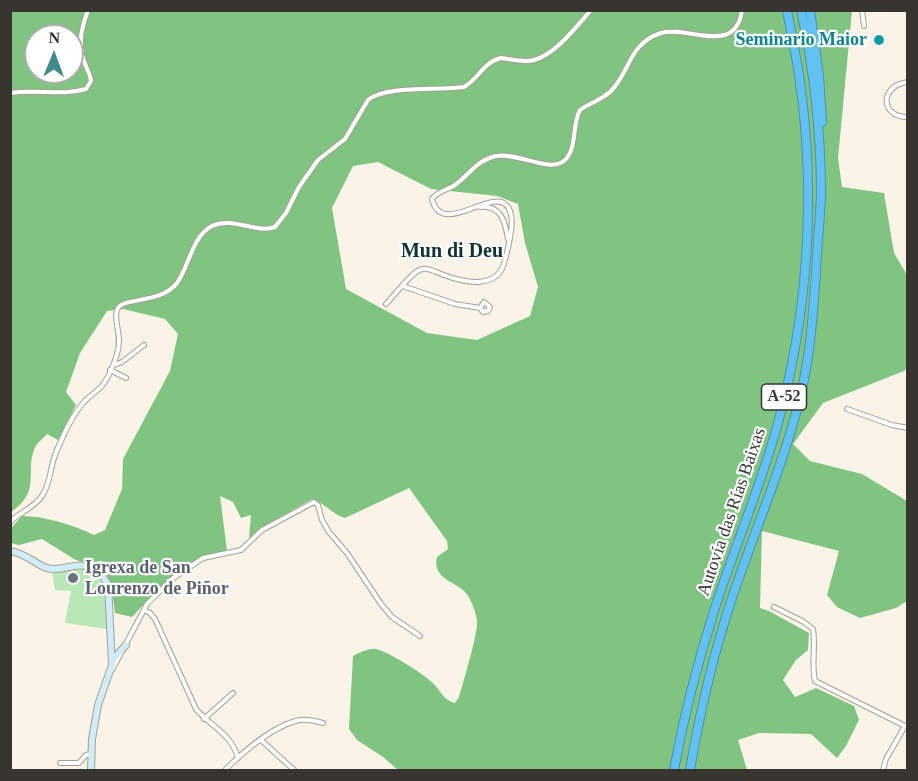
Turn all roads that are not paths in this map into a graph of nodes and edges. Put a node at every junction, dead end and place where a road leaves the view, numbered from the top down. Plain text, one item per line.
1 (88, 10) edge
2 (591, 10) edge
3 (742, 10) edge
4 (787, 10) edge
5 (801, 10) edge
6 (810, 10) edge
7 (862, 10) edge
8 (864, 26) dead end
9 (908, 82) edge
10 (10, 93) edge
11 (908, 117) edge
12 (821, 196) junction
13 (505, 204) junction
14 (470, 209) junction
15 (499, 211) junction
16 (508, 240) junction
17 (410, 279) junction
18 (403, 286) junction
19 (416, 291) junction
20 (386, 304) dead end
21 (480, 308) dead end
22 (144, 345) dead end
23 (113, 365) junction
24 (110, 370) junction
25 (126, 378) dead end
26 (847, 409) dead end
27 (908, 428) edge
28 (10, 522) edge
29 (10, 550) edge
30 (774, 607) dead end
31 (144, 610) junction
32 (420, 636) dead end
33 (126, 645) junction
34 (112, 657) junction
35 (110, 673) junction
36 (233, 693) dead end
37 (204, 719) junction
38 (323, 723) dead end
39 (906, 725) edge
40 (261, 740) junction
41 (92, 754) junction
42 (238, 758) junction
43 (60, 763) dead end
44 (91, 771) edge
45 (225, 771) edge
46 (294, 771) edge
47 (674, 771) edge
48 (690, 771) edge
49 (884, 771) edge

1 - 10 street
2 - 23 street
3 - 14 street
4 - 47 highway, Autovía das Rías Baixas / A-52
5 - 12 highway, Autovía das Rías Baixas / A-52
6 - 12 highway
7 - 8 street
9 - 11 street
12 - 48 highway, Autovía das Rías Baixas / A-52
13 - 14 street
13 - 15 street
13 - 16 street
14 - 15 street
15 - 16 street
16 - 17 street
17 - 18 street
17 - 19 street
18 - 19 street
18 - 20 street
19 - 21 street
22 - 23 street
23 - 24 street
24 - 25 street
24 - 28 street
26 - 27 street
29 - 34 street
30 - 39 street
31 - 32 street
31 - 33 street
31 - 37 street
33 - 34 street
33 - 35 street
34 - 35 street
35 - 41 street
36 - 37 street
37 - 42 street
38 - 40 street
39 - 49 street
40 - 42 street
40 - 46 street
41 - 43 street
41 - 44 street
42 - 45 street

